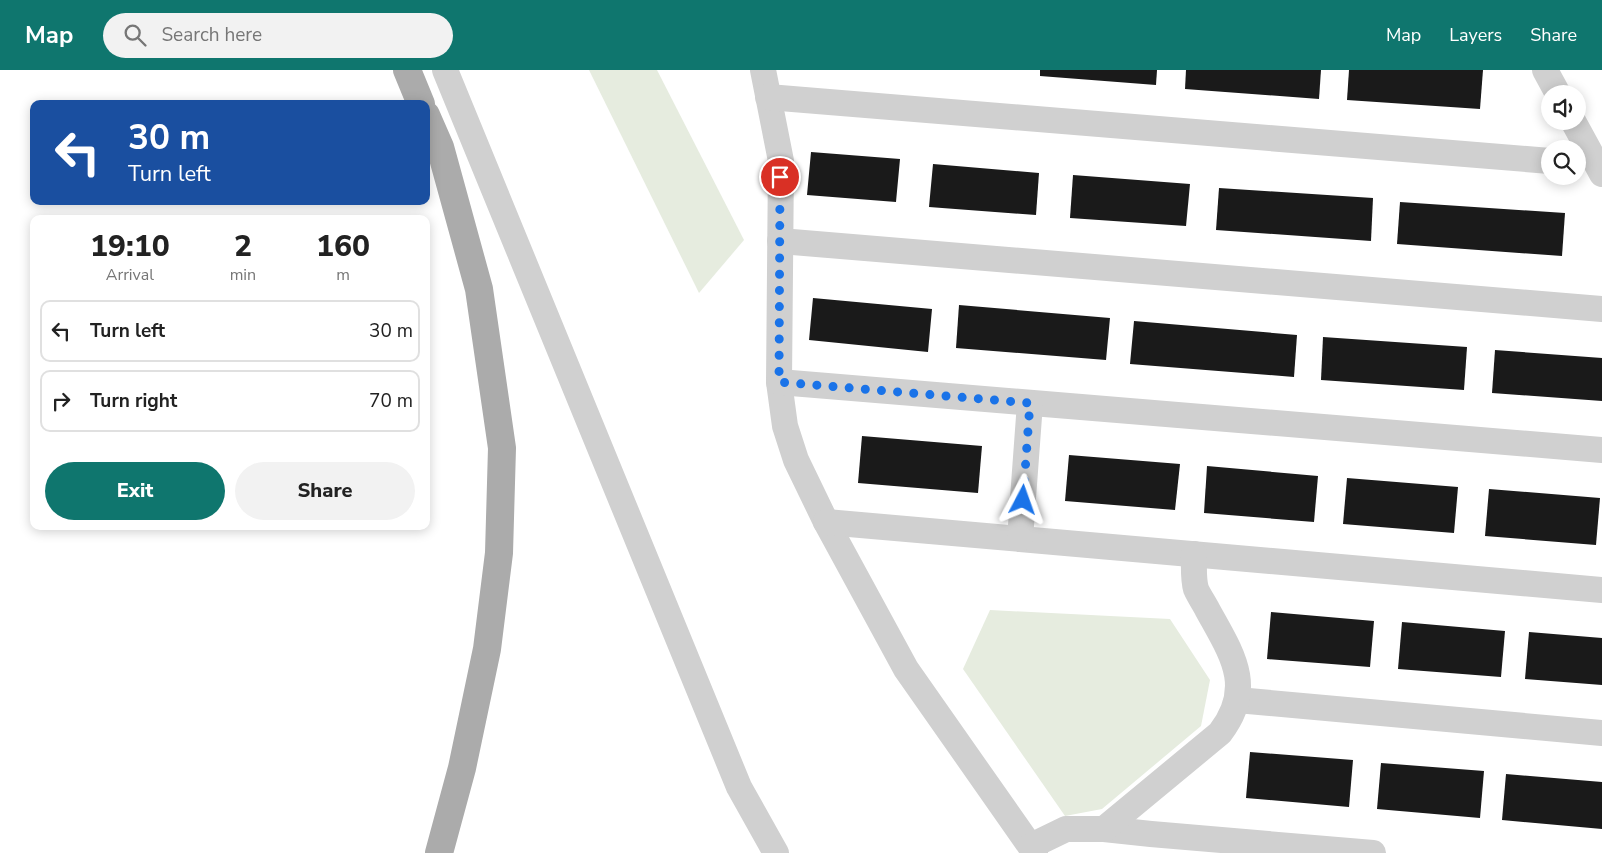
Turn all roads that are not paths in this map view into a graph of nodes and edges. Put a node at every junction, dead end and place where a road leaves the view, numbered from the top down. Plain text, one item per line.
1 (407, 70) edge
2 (445, 70) edge
3 (763, 70) edge
4 (768, 97) junction
5 (419, 100) edge
6 (430, 124) edge
7 (1577, 130) edge
8 (1541, 160) edge
9 (1592, 168) edge
10 (780, 241) junction
11 (1602, 309) edge
12 (779, 382) junction
13 (1030, 403) junction
14 (1602, 450) edge
15 (826, 522) junction
16 (1020, 539) junction
17 (1194, 554) junction
18 (1602, 590) edge
19 (1237, 700) junction
20 (1602, 733) edge
21 (1104, 829) junction
22 (1033, 850) edge
23 (439, 853) edge
24 (776, 853) edge
25 (1373, 853) edge

1 - 5 main road
2 - 24 street
3 - 4 street
4 - 8 street
4 - 10 street
6 - 23 main road
7 - 9 street
10 - 11 street
10 - 12 street
12 - 13 street
12 - 15 street
13 - 14 street
13 - 16 street
15 - 16 street
15 - 22 street
16 - 17 street
17 - 18 street
17 - 19 street
19 - 20 street
19 - 21 street
21 - 22 street
21 - 25 street

